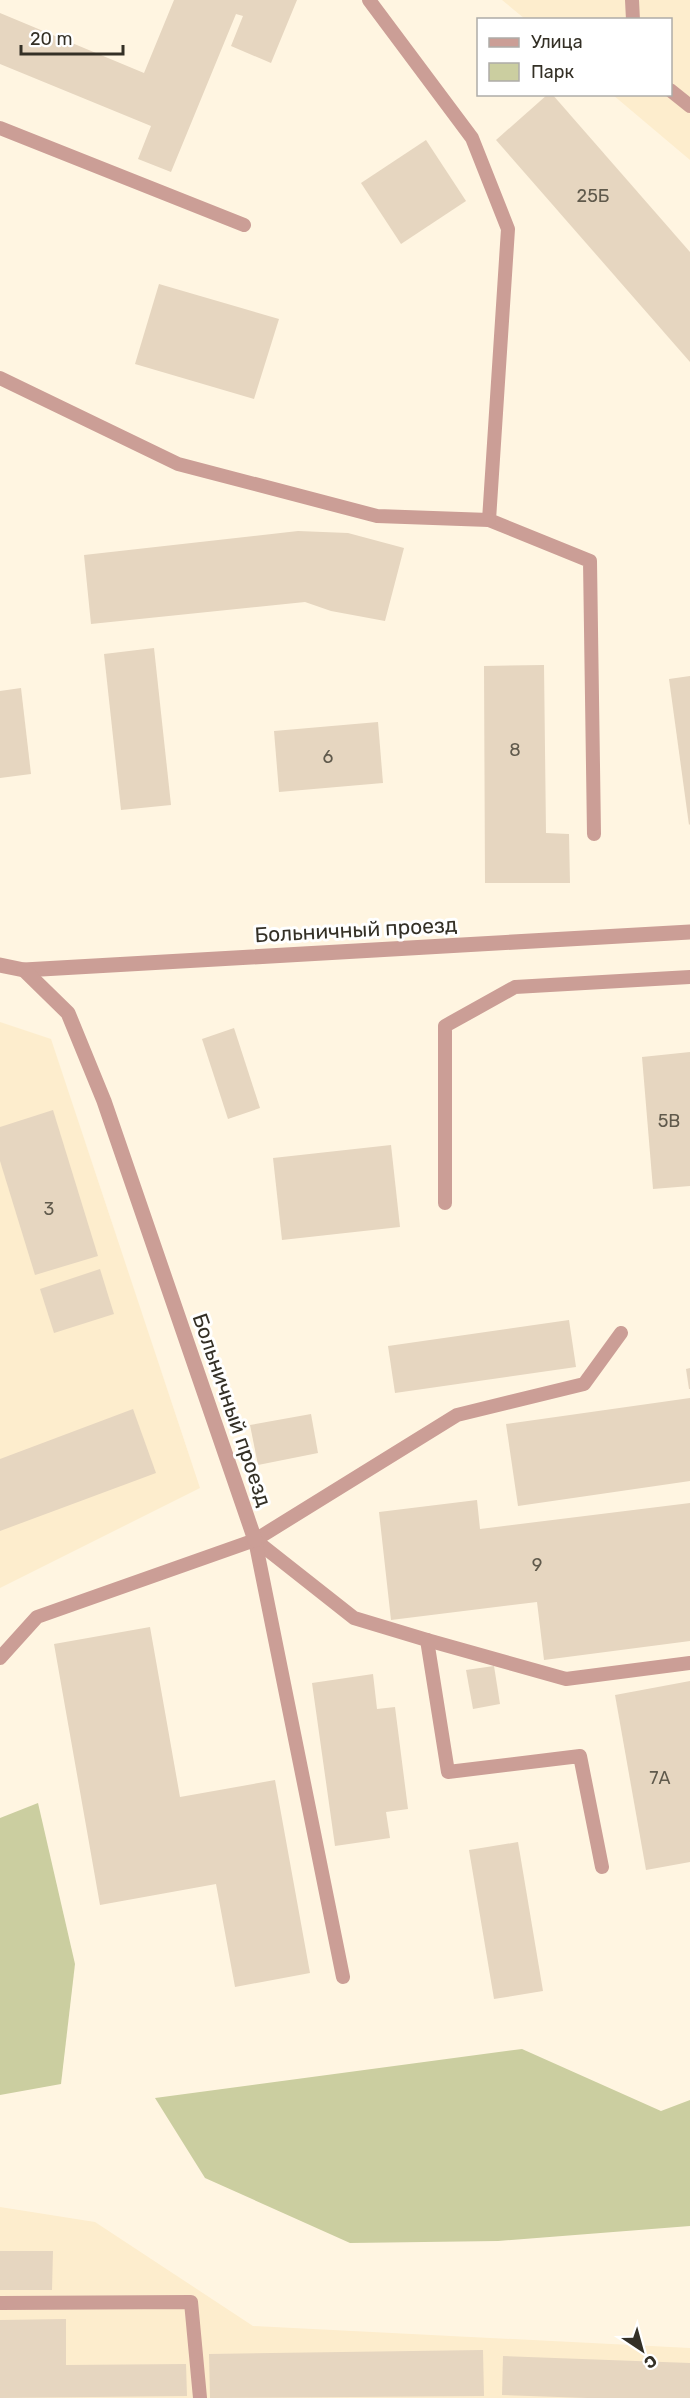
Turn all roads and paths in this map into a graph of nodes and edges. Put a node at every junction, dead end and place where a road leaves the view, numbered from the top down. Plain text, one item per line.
1 (369, 0) edge
2 (632, 0) edge
3 (633, 18) edge
4 (672, 92) edge
5 (690, 106) edge
6 (0, 128) edge
7 (244, 225) dead end
8 (0, 378) edge
9 (489, 520) junction
10 (594, 834) dead end
11 (690, 932) edge
12 (0, 965) edge
13 (24, 970) junction
14 (690, 977) edge
15 (445, 1203) dead end
16 (621, 1333) dead end
17 (255, 1540) junction
18 (427, 1640) junction
19 (0, 1658) edge
20 (690, 1663) edge
21 (602, 1867) dead end
22 (344, 1977) dead end
23 (0, 2303) edge
24 (200, 2398) edge

1 - 9 lane
2 - 3 lane
4 - 5 lane
6 - 7 lane
8 - 9 lane
9 - 10 lane
11 - 13 street, Больничный проезд
12 - 13 street, Больничный проезд
13 - 17 street, Больничный проезд
14 - 15 lane
16 - 17 lane
17 - 18 lane, Больничный проезд
17 - 19 lane, Больничный проезд
17 - 22 lane
18 - 20 lane, Больничный проезд
18 - 21 lane
23 - 24 lane

